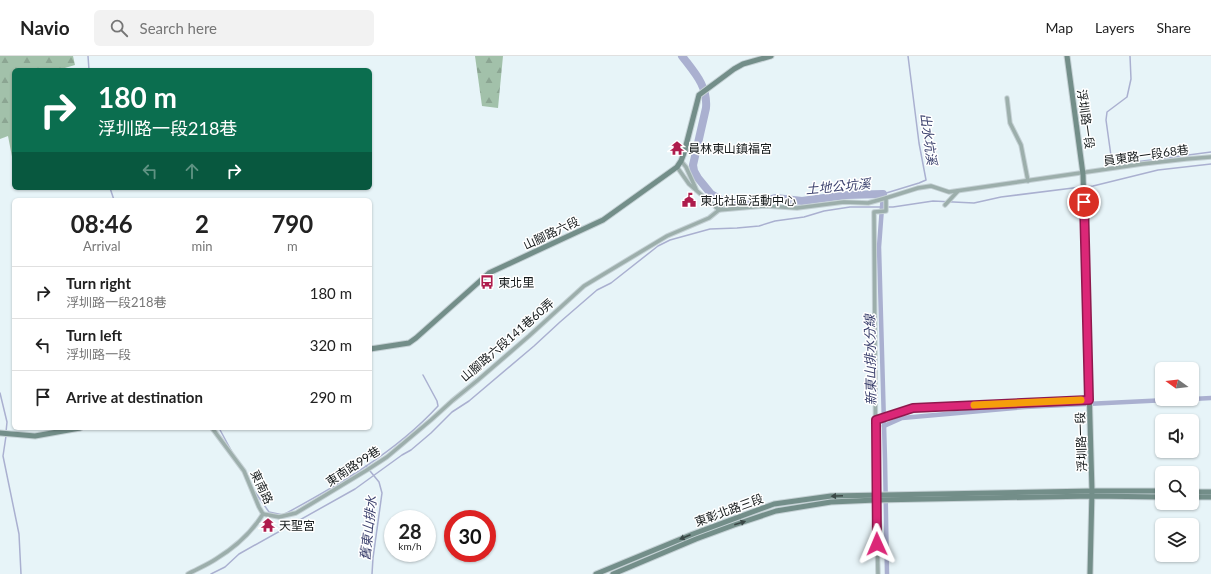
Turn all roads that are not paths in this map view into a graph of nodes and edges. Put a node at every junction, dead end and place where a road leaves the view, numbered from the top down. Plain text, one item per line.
1 (771, 56) edge
2 (1067, 56) edge
3 (1007, 98) dead end
4 (685, 150) junction
5 (701, 151) dead end
6 (1211, 157) edge
7 (682, 161) junction
8 (678, 167) junction
9 (1083, 174) junction
10 (1028, 181) junction
11 (696, 190) junction
12 (958, 191) junction
13 (728, 198) dead end
14 (886, 198) junction
15 (945, 205) dead end
16 (719, 210) junction
17 (372, 349) edge
18 (1089, 400) junction
19 (442, 409) joint
20 (876, 420) junction
21 (69, 430) edge
22 (213, 430) edge
23 (4, 433) edge
24 (1155, 491) edge
25 (1199, 492) edge
26 (1211, 492) edge
27 (1092, 493) junction
28 (876, 497) junction
29 (1155, 497) edge
30 (1199, 497) edge
31 (1211, 497) edge
32 (263, 514) junction
33 (188, 574) edge
34 (596, 574) edge
35 (614, 574) edge
36 (878, 574) edge
37 (1090, 574) edge

1 - 4 street, 山腳路六段
2 - 9 street, 浮圳路一段
3 - 10 street
4 - 5 street
4 - 7 street, 山腳路六段
6 - 9 street, 員東路一段68巷
7 - 8 street, 山腳路六段
7 - 11 street
8 - 11 street
8 - 17 street, 山腳路六段
9 - 10 street, 員東路一段68巷
9 - 18 street, 浮圳路一段
10 - 12 street, 員東路一段68巷
11 - 16 street
12 - 14 street, 員東路一段68巷
12 - 15 street
13 - 16 street
14 - 16 street, 員東路一段68巷
14 - 20 street
16 - 19 street, 山腳路六段141巷60弄
18 - 20 street
18 - 27 street, 浮圳路一段
19 - 32 street, 東南路99巷
20 - 28 street
21 - 23 street
22 - 32 street, 東南路
24 - 27 street
25 - 26 street
27 - 28 street
27 - 29 street
27 - 37 street, 浮圳路一段
28 -> 34 street, 東彰北路三段
35 -> 28 street, 東彰北路三段
28 - 36 street
30 - 31 street
32 - 33 street, 東南路

